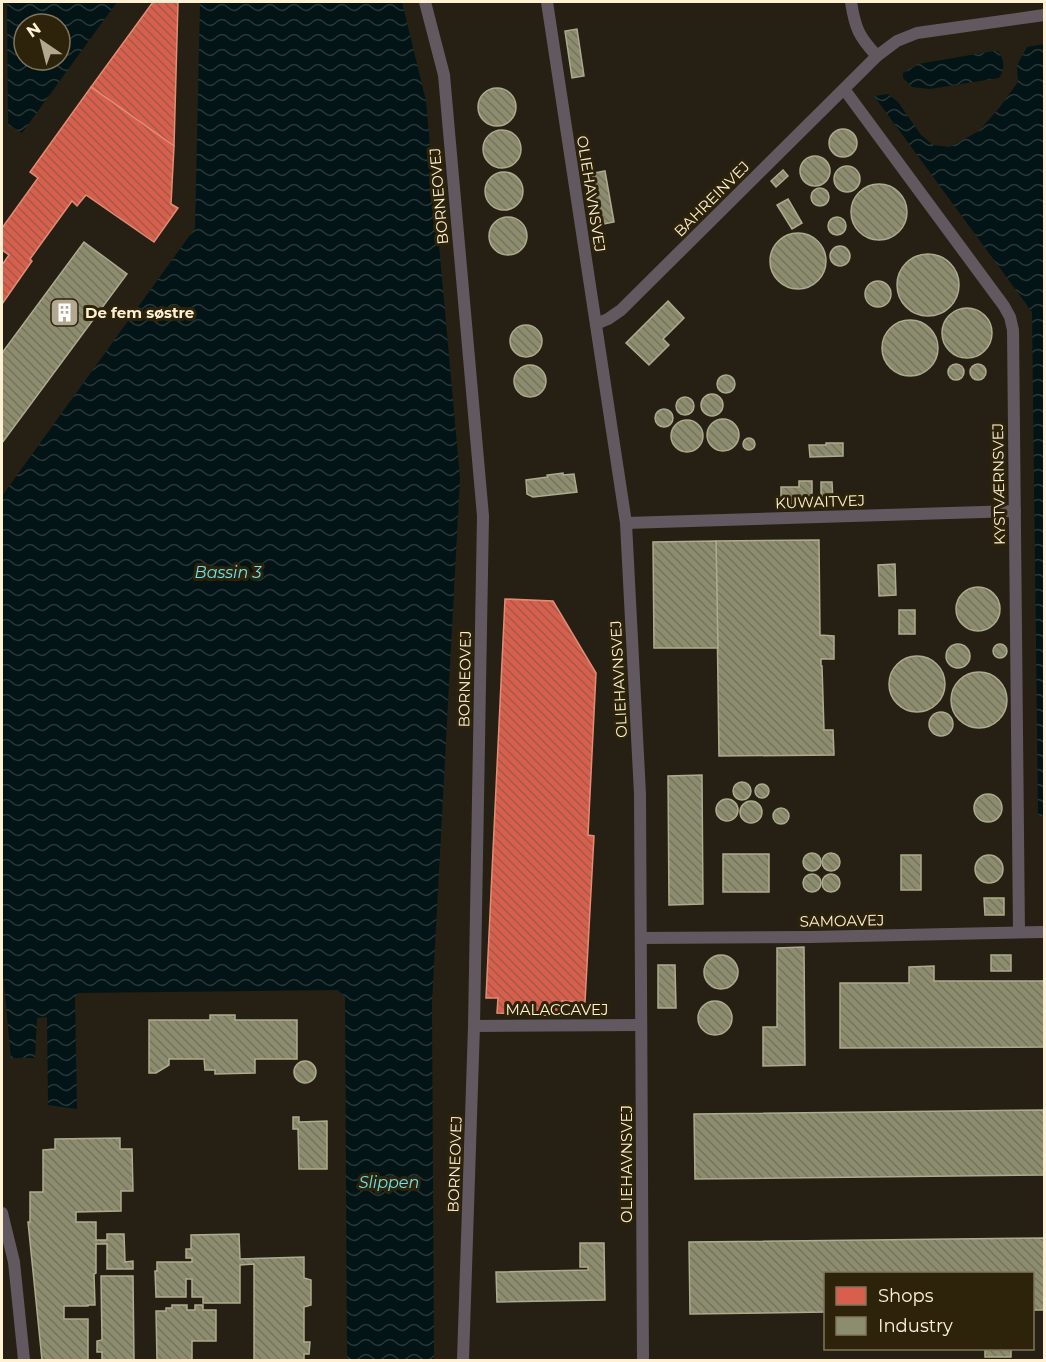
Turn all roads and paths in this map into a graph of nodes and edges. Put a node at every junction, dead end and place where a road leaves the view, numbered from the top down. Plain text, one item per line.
1 (425, 2) edge
2 (547, 2) edge
3 (851, 2) edge
4 (1044, 15) edge
5 (877, 56) junction
6 (844, 89) junction
7 (596, 324) junction
8 (1015, 511) junction
9 (626, 523) junction
10 (1019, 932) junction
11 (1044, 932) edge
12 (641, 938) junction
13 (641, 1025) junction
14 (474, 1026) junction
15 (2, 1213) edge
16 (24, 1360) edge
17 (463, 1360) edge
18 (643, 1360) edge

1 - 14 street, BORNEOVEJ
2 - 7 street, OLIEHAVNSVEJ
3 - 5 street
4 - 5 street, BAHREINVEJ
5 - 6 street, BAHREINVEJ
6 - 7 street, BAHREINVEJ
6 - 8 street, KYSTVÆRNSVEJ
7 - 9 street, OLIEHAVNSVEJ
8 - 9 street, KUWAITVEJ
8 - 10 street, KYSTVÆRNSVEJ
9 - 12 street, OLIEHAVNSVEJ
10 - 11 street, SAMOAVEJ
10 - 12 street, SAMOAVEJ
12 - 13 street, OLIEHAVNSVEJ
13 - 14 street, MALACCAVEJ
13 - 18 street, OLIEHAVNSVEJ
14 - 17 street, BORNEOVEJ
15 - 16 street

